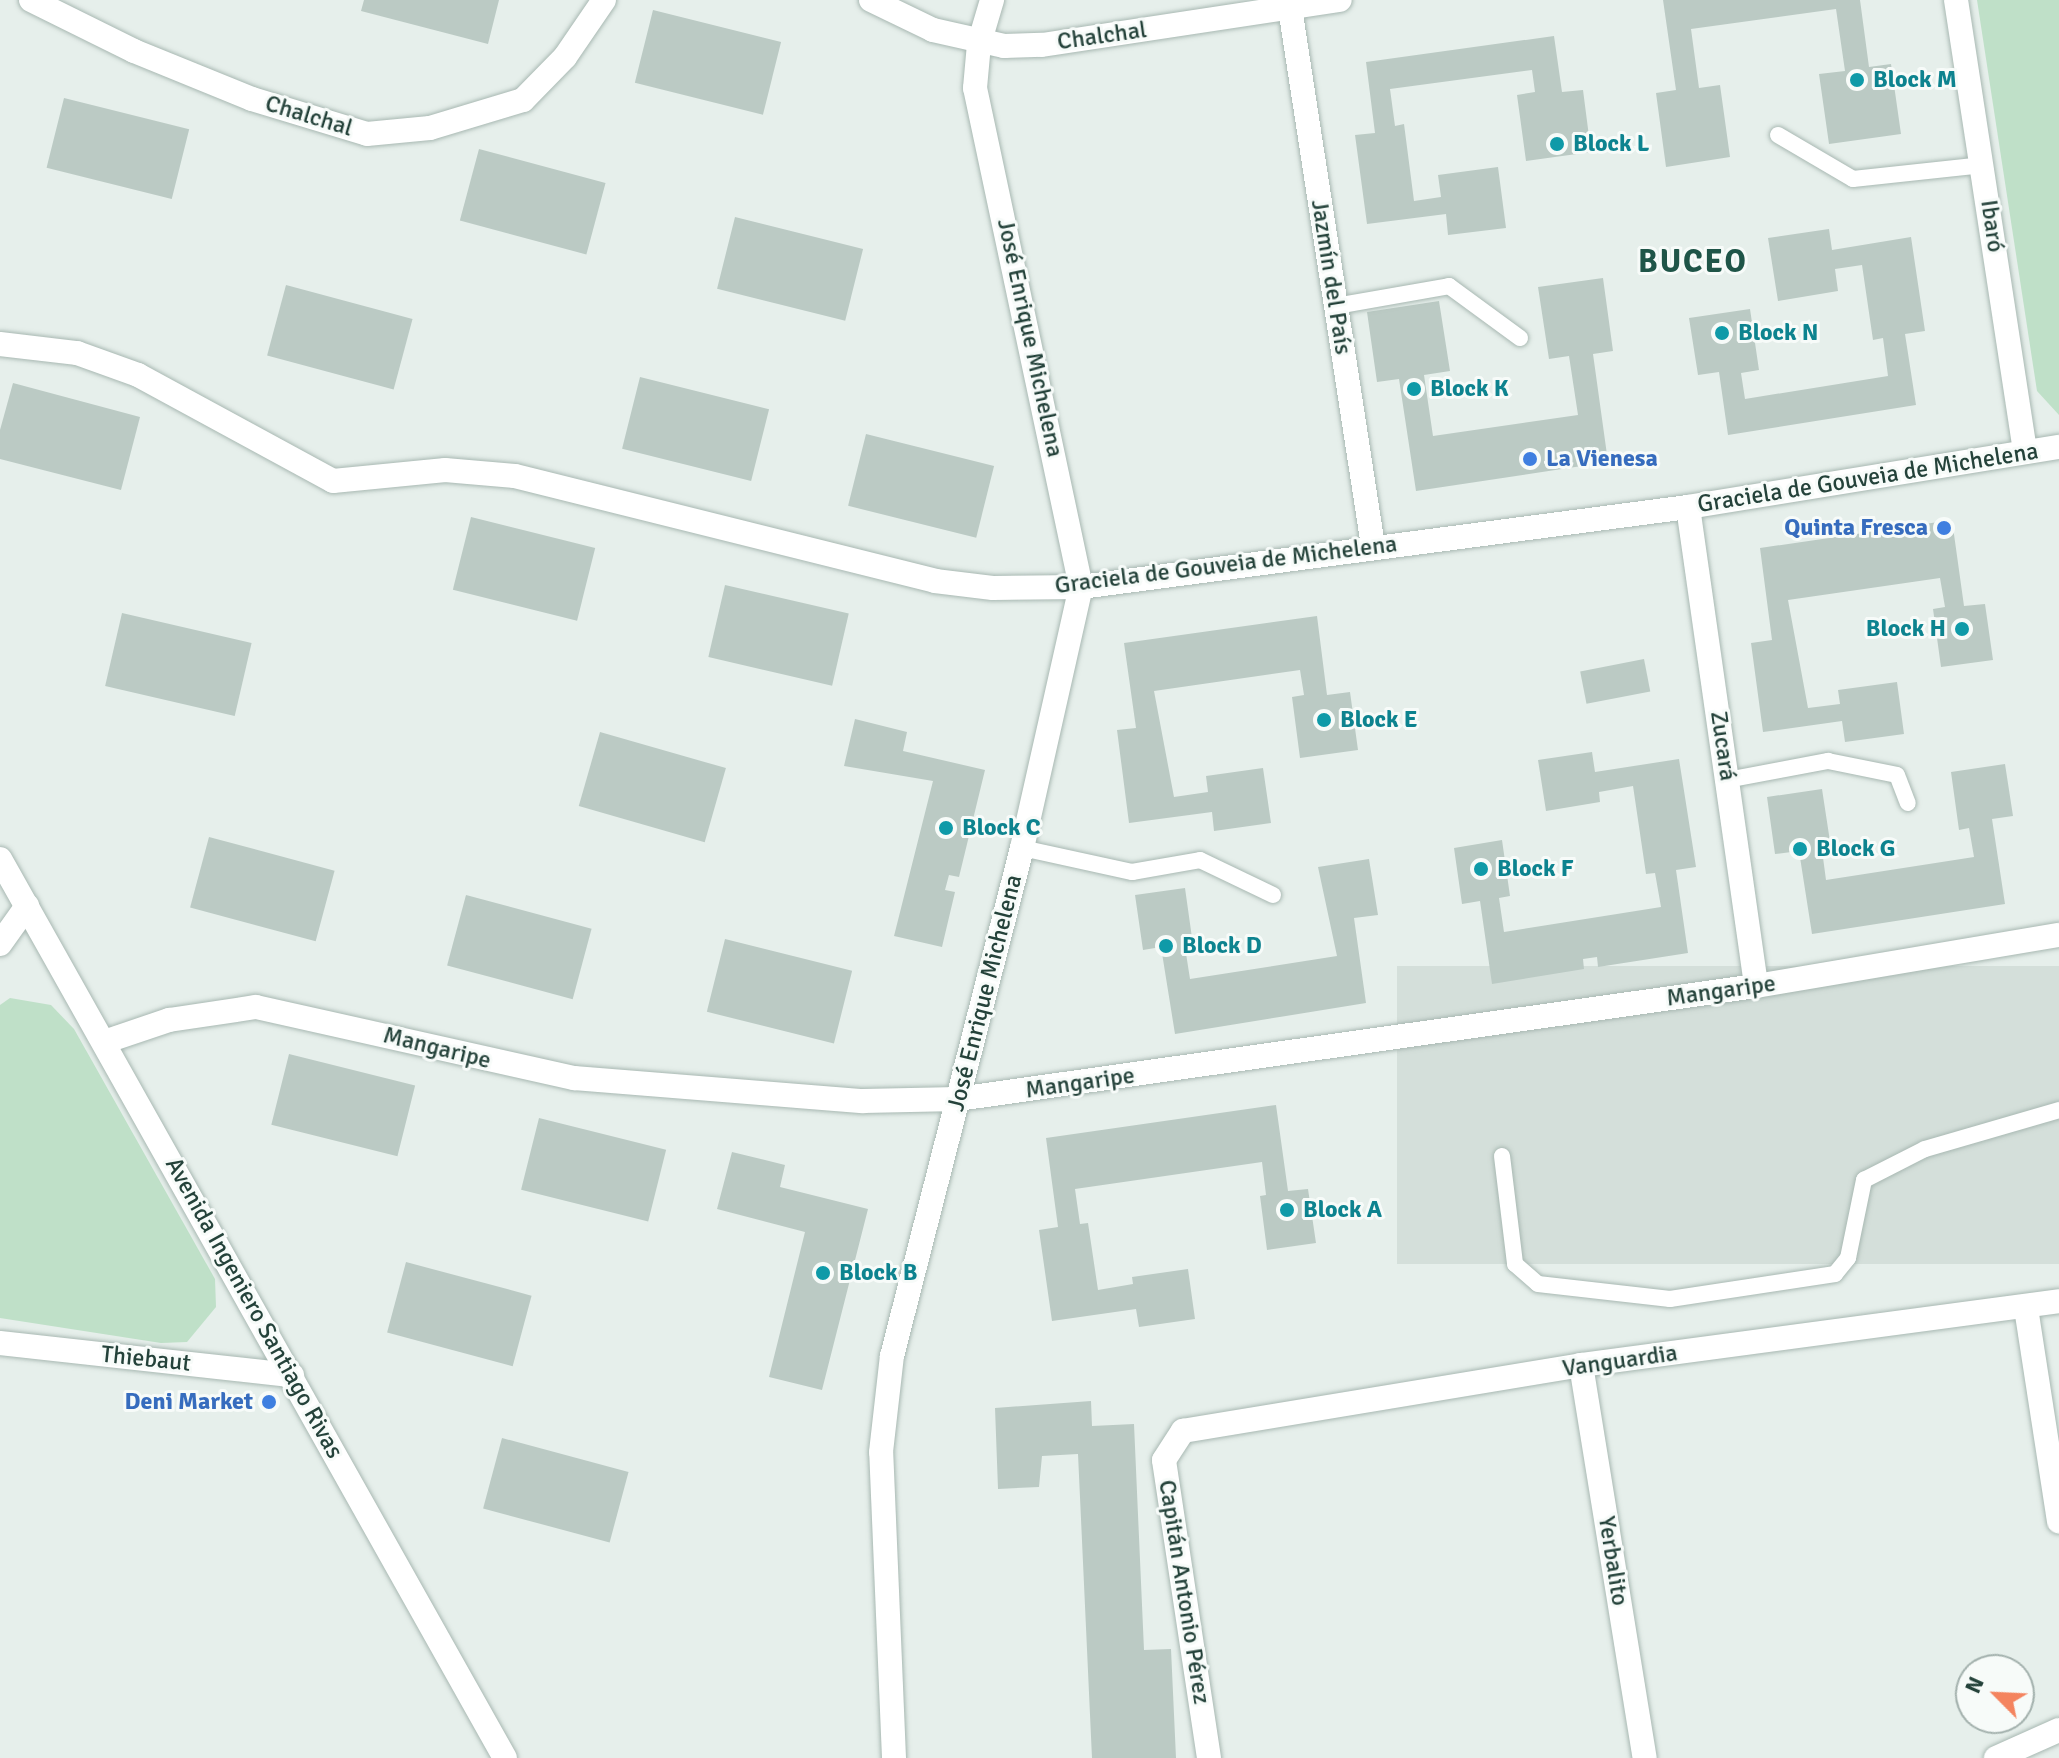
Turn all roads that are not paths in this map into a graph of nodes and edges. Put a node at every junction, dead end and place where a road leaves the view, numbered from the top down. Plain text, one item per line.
1 (31, 0) edge
2 (604, 0) edge
3 (871, 0) edge
4 (992, 0) edge
5 (1340, 0) edge
6 (1956, 0) edge
7 (1290, 8) junction
8 (979, 44) junction
9 (1778, 135) dead end
10 (1983, 165) junction
11 (1336, 306) junction
12 (1520, 338) dead end
13 (0, 344) edge
14 (2059, 447) edge
15 (2025, 452) junction
16 (1688, 507) junction
17 (1373, 546) junction
18 (1081, 587) junction
19 (1727, 780) junction
20 (1908, 803) dead end
21 (1022, 848) junction
22 (0, 859) edge
23 (1273, 895) dead end
24 (27, 906) junction
25 (2059, 935) edge
26 (0, 944) edge
27 (1756, 986) junction
28 (104, 1042) junction
29 (958, 1099) junction
30 (2059, 1110) edge
31 (1502, 1156) dead end
32 (2059, 1301) edge
33 (2026, 1308) junction
34 (0, 1343) edge
35 (1581, 1365) junction
36 (292, 1375) junction
37 (1183, 1431) joint
38 (2059, 1521) edge
39 (2059, 1730) edge
40 (505, 1758) edge
41 (894, 1758) edge
42 (1209, 1758) edge
43 (1645, 1758) edge
44 (1996, 1758) edge

1 - 2 street, Chalchal
3 - 8 street, Chalchal
4 - 8 street, José Enrique Michelena
5 - 7 street, Chalchal
6 - 10 street, Ibaró
7 - 8 street, Chalchal
7 - 11 street, Jazmín del País
8 - 18 street, José Enrique Michelena
9 - 10 lane
10 - 15 street, Ibaró
11 - 12 lane
11 - 17 street, Jazmín del País
13 - 18 street, Graciela de Gouveia de Michelena
14 - 15 street, Graciela de Gouveia de Michelena
15 - 16 street, Graciela de Gouveia de Michelena
16 - 17 street, Graciela de Gouveia de Michelena
16 - 19 street, Zucará
17 - 18 street, Graciela de Gouveia de Michelena
18 - 21 street, José Enrique Michelena
19 - 20 lane
19 - 27 street, Zucará
21 - 23 lane
21 - 29 street, José Enrique Michelena
22 - 24 street, Avenida Ingeniero Santiago Rivas
24 - 26 street
24 - 28 street, Avenida Ingeniero Santiago Rivas
25 - 27 street, Mangaripe
27 - 29 street, Mangaripe
28 - 29 street, Mangaripe
28 - 36 street, Avenida Ingeniero Santiago Rivas
29 - 41 street, José Enrique Michelena
30 - 31 lane
32 - 33 street, Vanguardia
33 - 35 street, Vanguardia
33 - 38 street
34 - 36 street, Thiebaut
35 - 37 street, Vanguardia
35 - 43 street, Yerbalito
36 - 40 street, Avenida Ingeniero Santiago Rivas
37 - 42 street, Capitán Antonio Pérez
39 - 44 street

